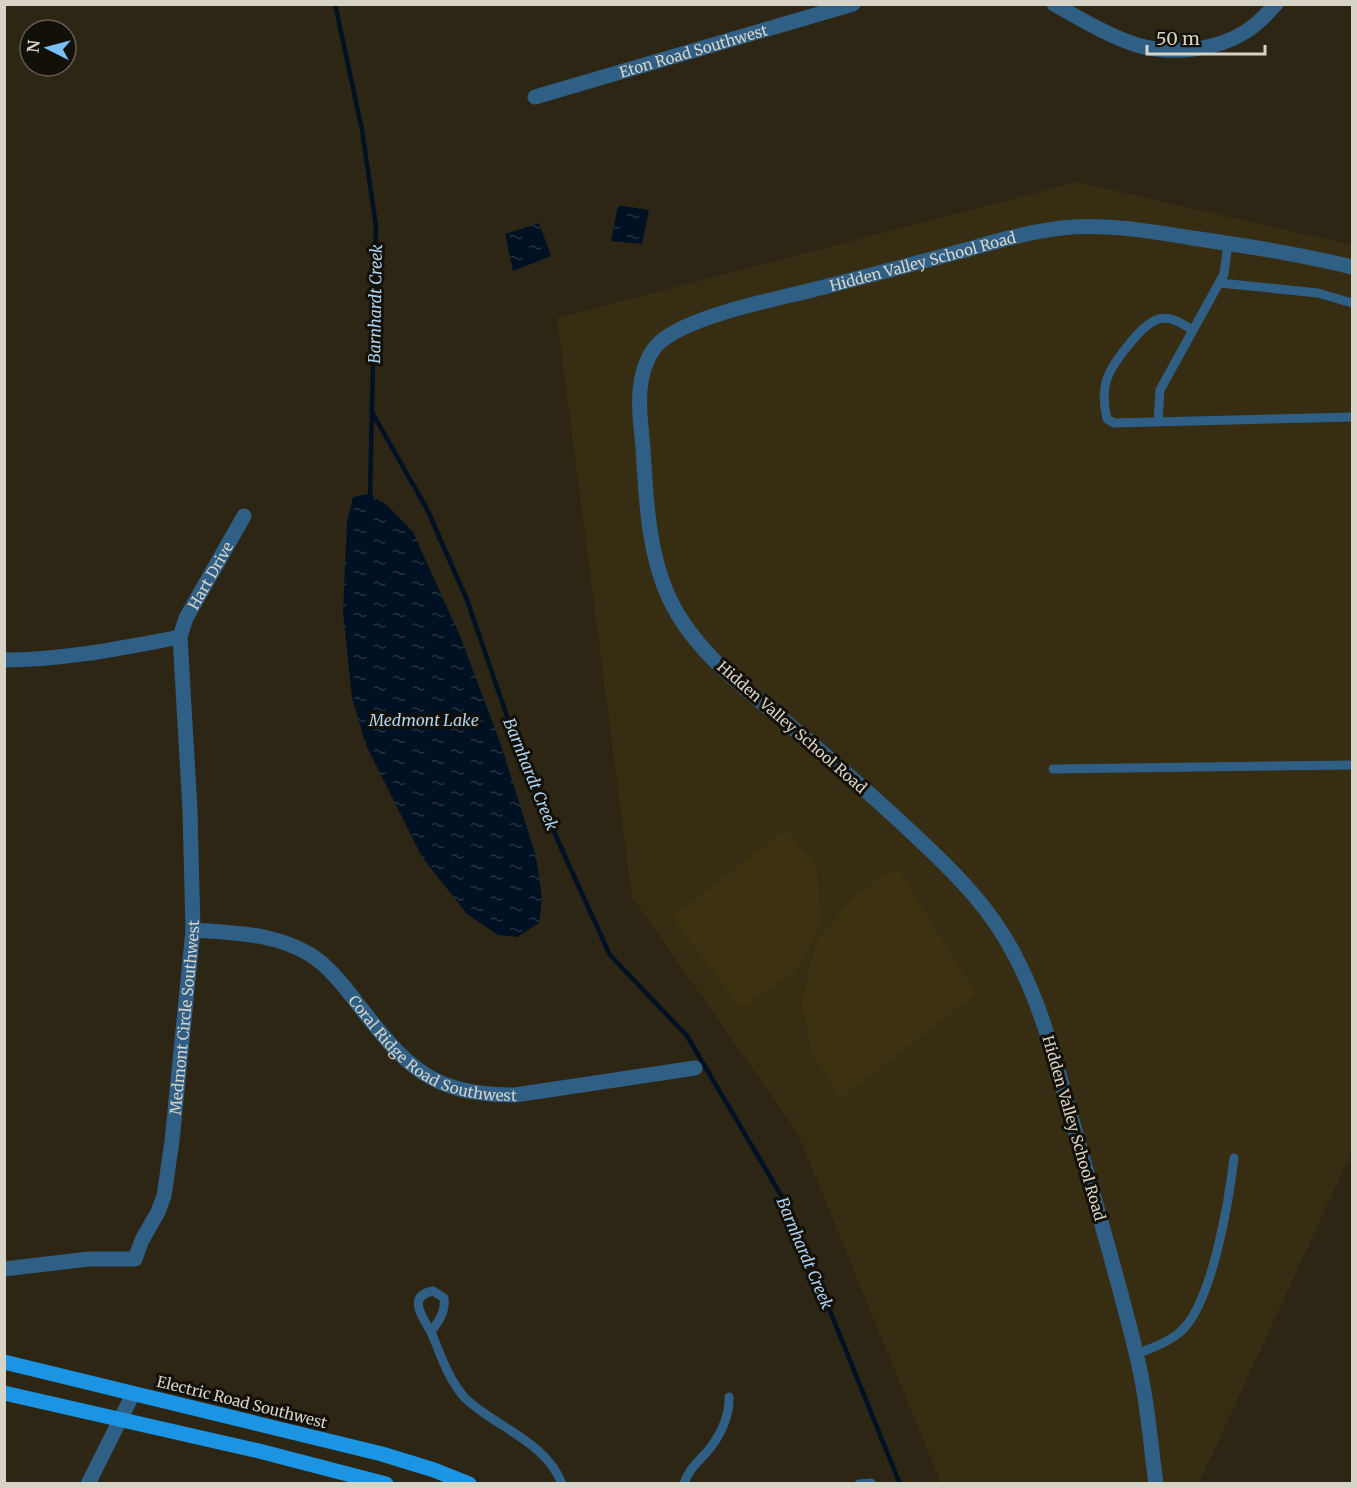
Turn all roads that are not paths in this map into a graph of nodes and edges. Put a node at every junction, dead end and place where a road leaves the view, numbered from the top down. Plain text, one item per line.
1 (854, 4) edge
2 (1054, 4) edge
3 (1276, 4) edge
4 (535, 97) dead end
5 (1228, 243) junction
6 (1353, 267) edge
7 (1220, 283) junction
8 (1353, 303) edge
9 (1193, 330) junction
10 (1353, 417) edge
11 (1158, 422) junction
12 (244, 516) dead end
13 (180, 637) junction
14 (4, 660) edge
15 (1353, 765) edge
16 (1053, 769) dead end
17 (194, 930) junction
18 (695, 1068) dead end
19 (1234, 1158) dead end
20 (4, 1269) edge
21 (431, 1332) dead end
22 (1137, 1354) junction
23 (4, 1362) edge
24 (4, 1393) edge
25 (132, 1394) junction
26 (729, 1397) dead end
27 (119, 1420) junction
28 (871, 1483) edge
29 (88, 1484) edge
30 (386, 1484) edge
31 (469, 1484) edge
32 (562, 1484) edge
33 (684, 1484) edge
34 (859, 1484) edge
35 (1156, 1484) edge

1 - 4 street, Eton Road Southwest
2 - 3 street
5 - 6 street, Hidden Valley School Road
5 - 7 lane
5 - 22 street, Hidden Valley School Road
7 - 8 lane
7 - 9 lane
9 - 11 lane
9 - 11 lane
10 - 11 lane
12 - 13 street, Hart Drive
13 - 14 street
13 - 17 street, Medmont Circle Southwest
15 - 16 lane
17 - 18 street, Coral Ridge Road Southwest
17 - 20 street, Medmont Circle Southwest
19 - 22 lane
21 - 32 lane
22 - 35 street, Hidden Valley School Road
23 - 25 main road, Electric Road Southwest
24 - 27 main road
25 - 27 street
25 - 31 main road, Electric Road Southwest
26 - 33 lane
27 - 29 street
27 - 30 main road
28 - 34 lane

